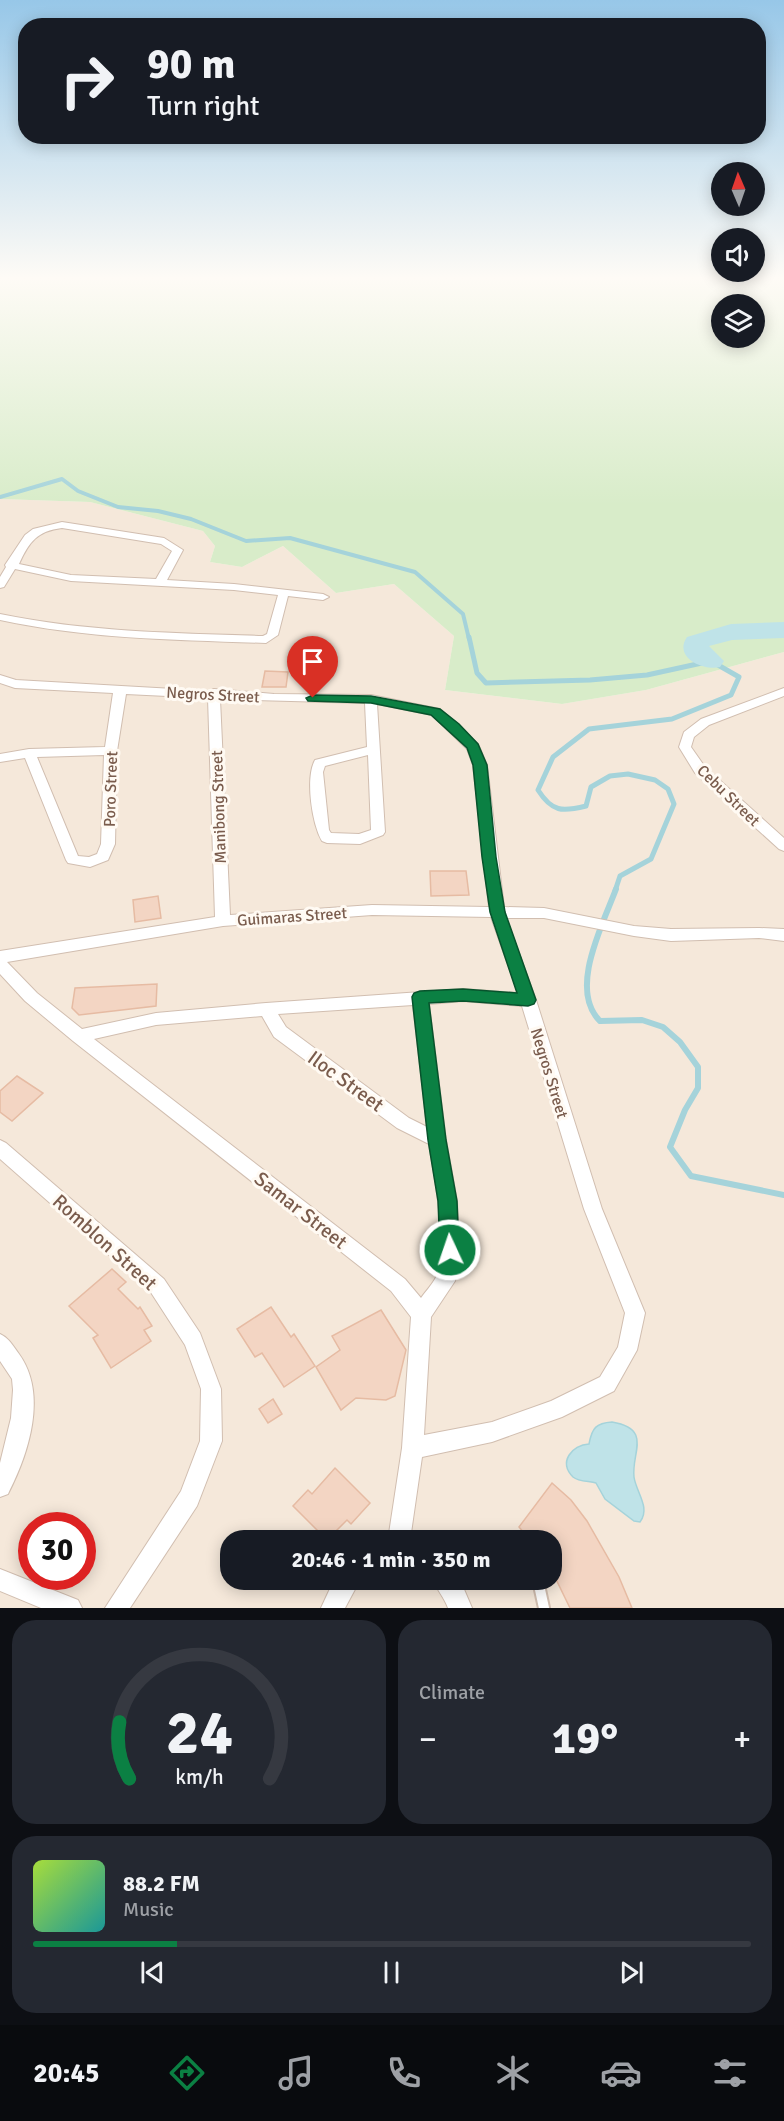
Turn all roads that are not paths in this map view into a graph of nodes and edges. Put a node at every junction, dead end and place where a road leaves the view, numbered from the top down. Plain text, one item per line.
1 (10, 565) junction
2 (159, 584) junction
3 (0, 585) edge
4 (285, 592) junction
5 (323, 597) dead end
6 (0, 617) edge
7 (0, 680) edge
8 (120, 690) junction
9 (784, 692) edge
10 (214, 693) junction
11 (371, 699) junction
12 (373, 750) junction
13 (111, 751) junction
14 (30, 753) junction
15 (0, 758) edge
16 (784, 846) edge
17 (497, 912) junction
18 (223, 921) junction
19 (784, 935) edge
20 (0, 957) edge
21 (0, 964) edge
22 (420, 997) junction
23 (528, 1000) junction
24 (266, 1009) junction
25 (79, 1036) junction
26 (437, 1140) junction
27 (0, 1148) edge
28 (422, 1314) junction
29 (0, 1344) edge
30 (413, 1448) junction
31 (0, 1486) edge
32 (401, 1530) edge
33 (0, 1580) edge
34 (341, 1590) edge
35 (453, 1590) edge
36 (540, 1590) edge
37 (70, 1608) edge
38 (117, 1608) edge
39 (333, 1608) edge
40 (460, 1608) edge
41 (544, 1608) edge

1 - 2 street
1 - 2 street
1 - 3 street
2 - 4 street
4 - 5 street
4 - 6 street
7 - 8 street, Negros Street
8 - 10 street, Negros Street
8 - 13 street, Poro Street
9 - 16 street, Cebu Street
10 - 11 street, Negros Street
10 - 18 street, Manibong Street
11 - 12 street
11 - 17 street, Negros Street
12 - 12 street
13 - 14 street
13 - 14 street, Poro Street
14 - 15 street
17 - 18 street, Guimaras Street
17 - 19 street, Guimaras Street
17 - 23 street, Negros Street
18 - 20 street, Guimaras Street
21 - 25 street, Samar Street
22 - 23 street
22 - 24 street
22 - 26 street
23 - 30 street, Negros Street
24 - 25 street
24 - 26 street, Iloc Street
25 - 28 street, Samar Street
26 - 28 street
27 - 38 street, Romblon Street
28 - 30 street
29 - 31 street
30 - 32 street
33 - 37 street
34 - 39 street
35 - 40 street
36 - 41 lane

